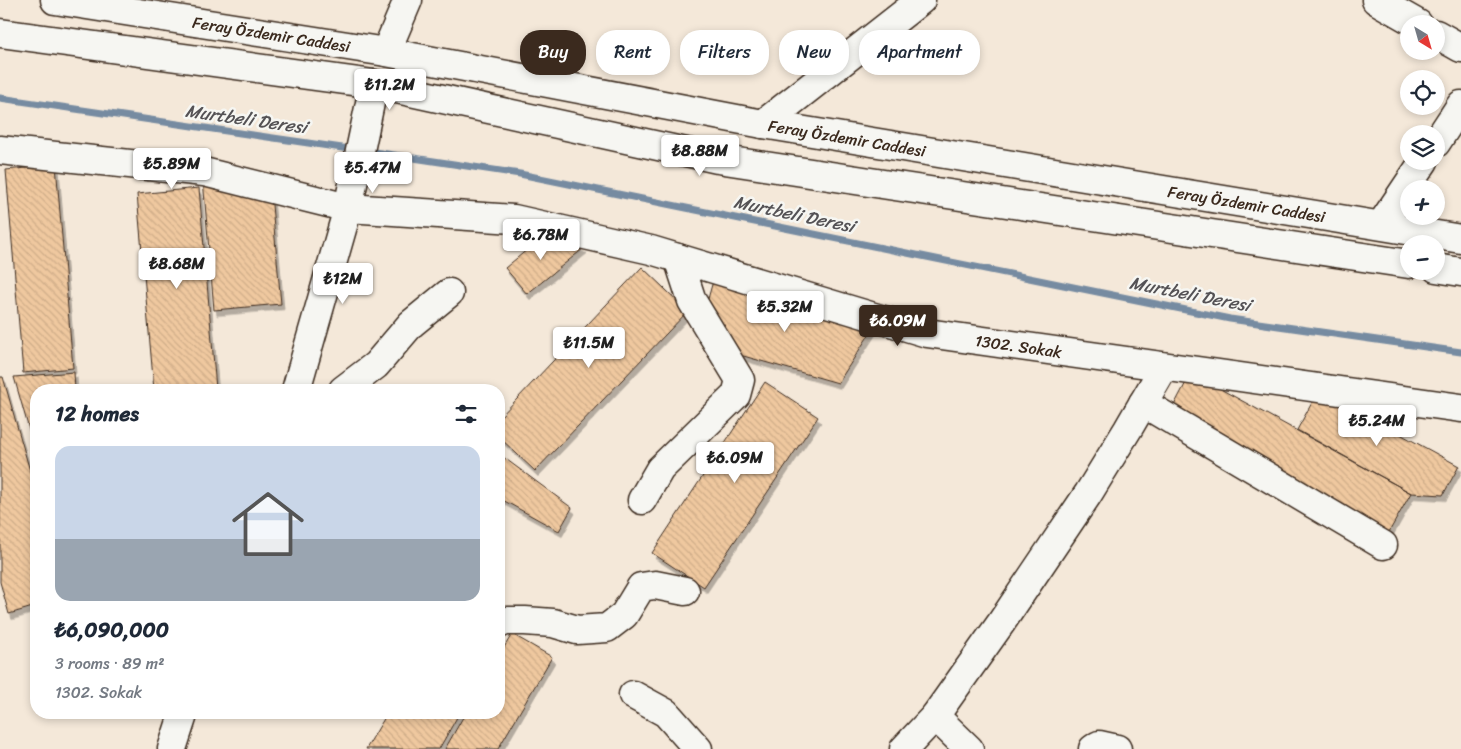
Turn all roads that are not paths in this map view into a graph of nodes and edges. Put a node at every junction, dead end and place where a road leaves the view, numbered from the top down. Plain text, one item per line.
1 (55, 0) edge
2 (408, 0) edge
3 (921, 0) edge
4 (1376, 0) edge
5 (1402, 15) edge
6 (182, 20) junction
7 (0, 32) edge
8 (1445, 39) edge
9 (1461, 48) edge
10 (386, 52) junction
11 (170, 57) junction
12 (374, 84) junction
13 (1461, 105) edge
14 (763, 124) junction
15 (1445, 129) edge
16 (0, 150) edge
17 (1418, 170) edge
18 (348, 208) junction
19 (1381, 225) junction
20 (1461, 239) edge
21 (678, 258) junction
22 (1400, 262) edge
23 (1445, 269) edge
24 (1461, 272) edge
25 (449, 293) dead end
26 (1164, 366) junction
27 (298, 384) edge
28 (352, 384) edge
29 (1143, 403) junction
30 (1461, 408) edge
31 (642, 500) dead end
32 (1383, 546) dead end
33 (685, 591) dead end
34 (505, 621) edge
35 (633, 695) dead end
36 (935, 716) junction
37 (182, 719) edge
38 (172, 749) edge
39 (698, 749) edge
40 (904, 749) edge
41 (969, 749) edge
42 (1092, 749) edge
43 (1117, 749) edge

1 - 6 street, Feray Özdemir Caddesi
2 - 10 street
3 - 14 street
4 - 5 street
6 - 10 street, Feray Özdemir Caddesi
6 - 11 street
7 - 11 street
8 - 9 street
10 - 14 street, Feray Özdemir Caddesi
11 - 12 street
12 - 18 street
12 - 22 street
13 - 15 street
14 - 19 street, Feray Özdemir Caddesi
16 - 18 street, 1302. Sokak
17 - 19 street
18 - 21 street, 1302. Sokak
18 - 27 street
19 - 20 street, Feray Özdemir Caddesi
21 - 26 street, 1302. Sokak
21 - 31 street
23 - 24 street
25 - 28 street
26 - 29 street
26 - 30 street, 1302. Sokak
29 - 32 street
29 - 36 street
33 - 34 street
35 - 39 street
36 - 40 street
36 - 41 street
37 - 38 street
42 - 43 street

